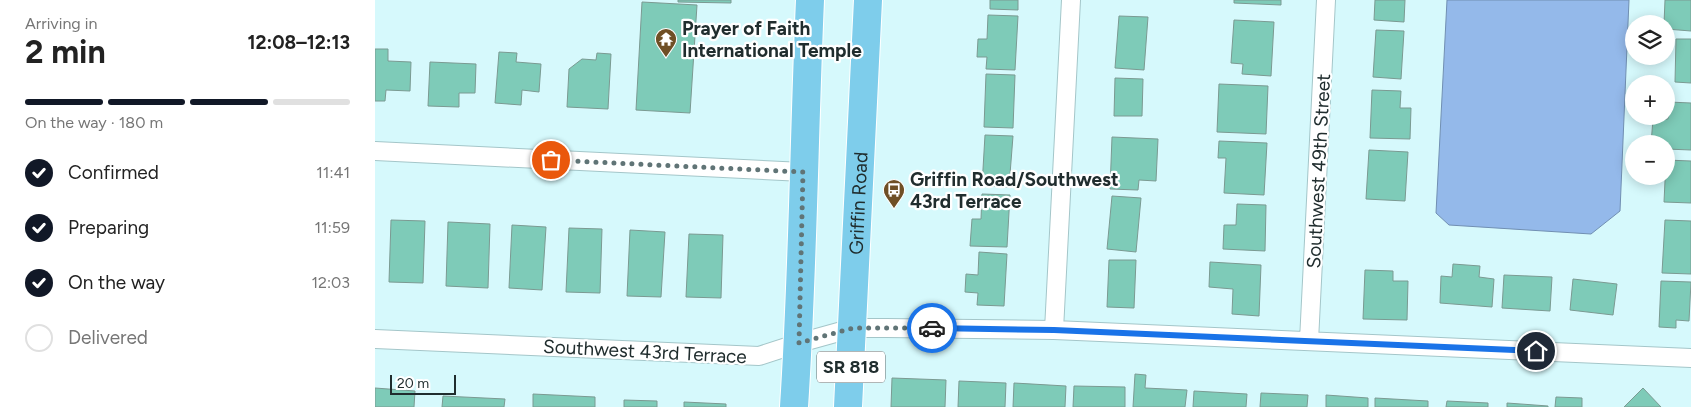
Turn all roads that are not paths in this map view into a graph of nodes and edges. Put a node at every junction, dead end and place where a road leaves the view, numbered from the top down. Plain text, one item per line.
1 (810, 0) edge
2 (868, 0) edge
3 (1071, 0) edge
4 (1326, 0) edge
5 (375, 151) edge
6 (803, 172) junction
7 (853, 328) junction
8 (1054, 330) junction
9 (375, 339) edge
10 (1309, 341) junction
11 (799, 343) junction
12 (1691, 358) edge
13 (794, 407) edge
14 (848, 407) edge

1 - 6 main road, SR 818
2 - 7 main road, Griffin Road / SR 818
3 - 8 street
4 - 10 street, Southwest 49th Street
5 - 6 street
6 - 11 main road, SR 818
7 - 8 street, Southwest 43rd Terrace
7 - 11 street, Southwest 43rd Terrace
7 - 14 main road, Griffin Road / SR 818
8 - 10 street, Southwest 43rd Terrace
9 - 11 street, Southwest 43rd Terrace
10 - 12 street, Southwest 43rd Terrace
11 - 13 main road, SR 818

